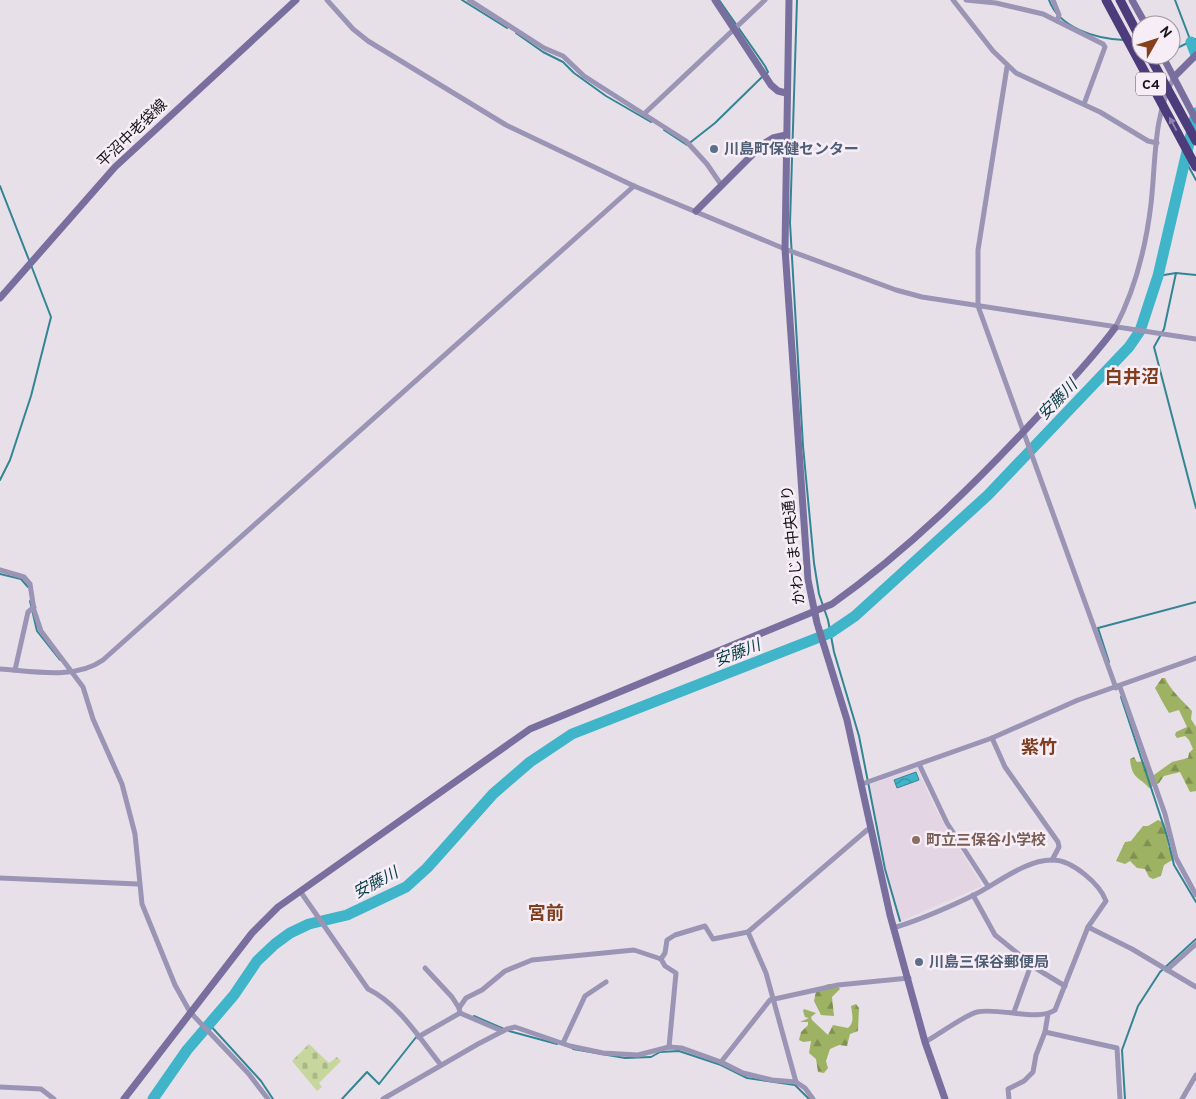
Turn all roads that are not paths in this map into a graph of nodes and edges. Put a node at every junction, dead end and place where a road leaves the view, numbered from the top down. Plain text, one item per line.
1 (296, 0) edge
2 (326, 0) edge
3 (469, 0) edge
4 (715, 0) edge
5 (765, 0) edge
6 (789, 0) edge
7 (953, 0) edge
8 (958, 0) edge
9 (966, 0) edge
10 (1053, 0) edge
11 (1106, 0) edge
12 (1120, 0) edge
13 (1132, 0) edge
14 (1140, 15) edge
15 (1057, 21) junction
16 (1131, 21) edge
17 (735, 28) junction
18 (1196, 55) edge
19 (1154, 65) edge
20 (1167, 65) edge
21 (1007, 67) junction
22 (1174, 77) junction
23 (786, 93) junction
24 (1084, 104) junction
25 (645, 113) junction
26 (1196, 120) edge
27 (786, 135) junction
28 (1196, 141) edge
29 (1157, 142) junction
30 (1196, 167) edge
31 (634, 186) junction
32 (722, 186) junction
33 (696, 211) junction
34 (785, 249) junction
35 (0, 298) edge
36 (978, 306) junction
37 (1115, 328) junction
38 (1196, 339) edge
39 (1024, 431) junction
40 (0, 570) edge
41 (34, 607) junction
42 (814, 613) junction
43 (1196, 658) edge
44 (0, 669) edge
45 (15, 670) junction
46 (74, 672) junction
47 (1118, 687) junction
48 (992, 738) junction
49 (919, 764) junction
50 (862, 784) junction
51 (871, 829) junction
52 (1052, 860) junction
53 (0, 878) edge
54 (138, 884) junction
55 (988, 886) junction
56 (300, 890) junction
57 (973, 895) junction
58 (1196, 895) edge
59 (1088, 927) junction
60 (893, 928) junction
61 (748, 932) junction
62 (1196, 944) edge
63 (661, 959) junction
64 (1031, 965) junction
65 (425, 968) dead end
66 (1167, 970) junction
67 (909, 978) junction
68 (606, 982) dead end
69 (1065, 986) junction
70 (1196, 987) edge
71 (773, 999) junction
72 (460, 1010) junction
73 (190, 1012) junction
74 (1014, 1012) junction
75 (1048, 1014) junction
76 (502, 1031) junction
77 (1045, 1032) junction
78 (418, 1037) junction
79 (925, 1042) junction
80 (562, 1043) junction
81 (669, 1047) junction
82 (722, 1062) junction
83 (441, 1065) junction
84 (1196, 1075) edge
85 (796, 1082) junction
86 (0, 1087) edge
87 (54, 1099) edge
88 (124, 1099) edge
89 (268, 1099) edge
90 (383, 1099) edge
91 (813, 1099) edge
92 (944, 1099) edge
93 (1009, 1099) edge
94 (1120, 1099) edge
95 (1182, 1099) edge

1 - 35 street, 平沼中老袋線
2 - 31 street
3 - 25 street
4 - 17 street
5 - 17 street
6 - 23 street, かわじま中央通り
7 - 8 street
7 - 21 street
9 - 15 street
10 - 15 street
30 -> 11 highway, C4, bridge
12 - 16 highway
13 - 14 street
15 - 24 street
17 - 23 street
17 - 25 street
18 - 22 street
19 - 28 highway, C4, bridge
20 - 22 street
21 - 24 street
21 - 36 street
22 - 26 street
22 - 29 street
23 - 27 street, かわじま中央通り
24 - 29 street
25 - 32 street
27 - 32 street
27 - 34 street, かわじま中央通り
29 - 37 street
31 - 33 street
31 - 46 street
32 - 33 street
33 - 34 street
34 - 36 street
34 - 42 street, かわじま中央通り
36 - 37 street
36 - 39 street
37 - 38 street
37 - 39 street
39 - 42 street
39 - 47 street
40 - 41 street
41 - 45 street
41 - 46 street
42 - 50 street, かわじま中央通り
42 - 56 street
43 - 47 street
44 - 45 street
45 - 46 street
46 - 54 street
47 - 48 street
47 - 58 street
48 - 49 street
48 - 52 street
49 - 50 street
49 - 55 street
50 - 51 street, かわじま中央通り
51 - 60 street, かわじま中央通り
51 - 61 street
52 - 55 street
52 - 59 street
53 - 54 street
54 - 73 street
55 - 57 street
56 - 73 street
56 - 78 street
57 - 60 street
57 - 64 street
59 - 66 street
59 - 69 street
60 - 67 street, かわじま中央通り
61 - 63 street
61 - 71 street
62 - 66 street
63 - 72 street
63 - 81 street
64 - 69 street
64 - 74 street
65 - 72 street
66 - 70 street
67 - 71 street
67 - 79 street, かわじま中央通り
68 - 80 street
69 - 75 street
71 - 82 street
71 - 85 street
72 - 76 street
72 - 78 street
73 - 88 street
73 - 89 street
74 - 75 street
74 - 79 street
75 - 77 street
76 - 80 street
76 - 83 street
77 - 93 street
77 - 94 street
78 - 83 street
79 - 92 street, かわじま中央通り
80 - 81 street
81 - 82 street
82 - 85 street
83 - 90 street
84 - 95 street
85 - 91 street
86 - 87 street

